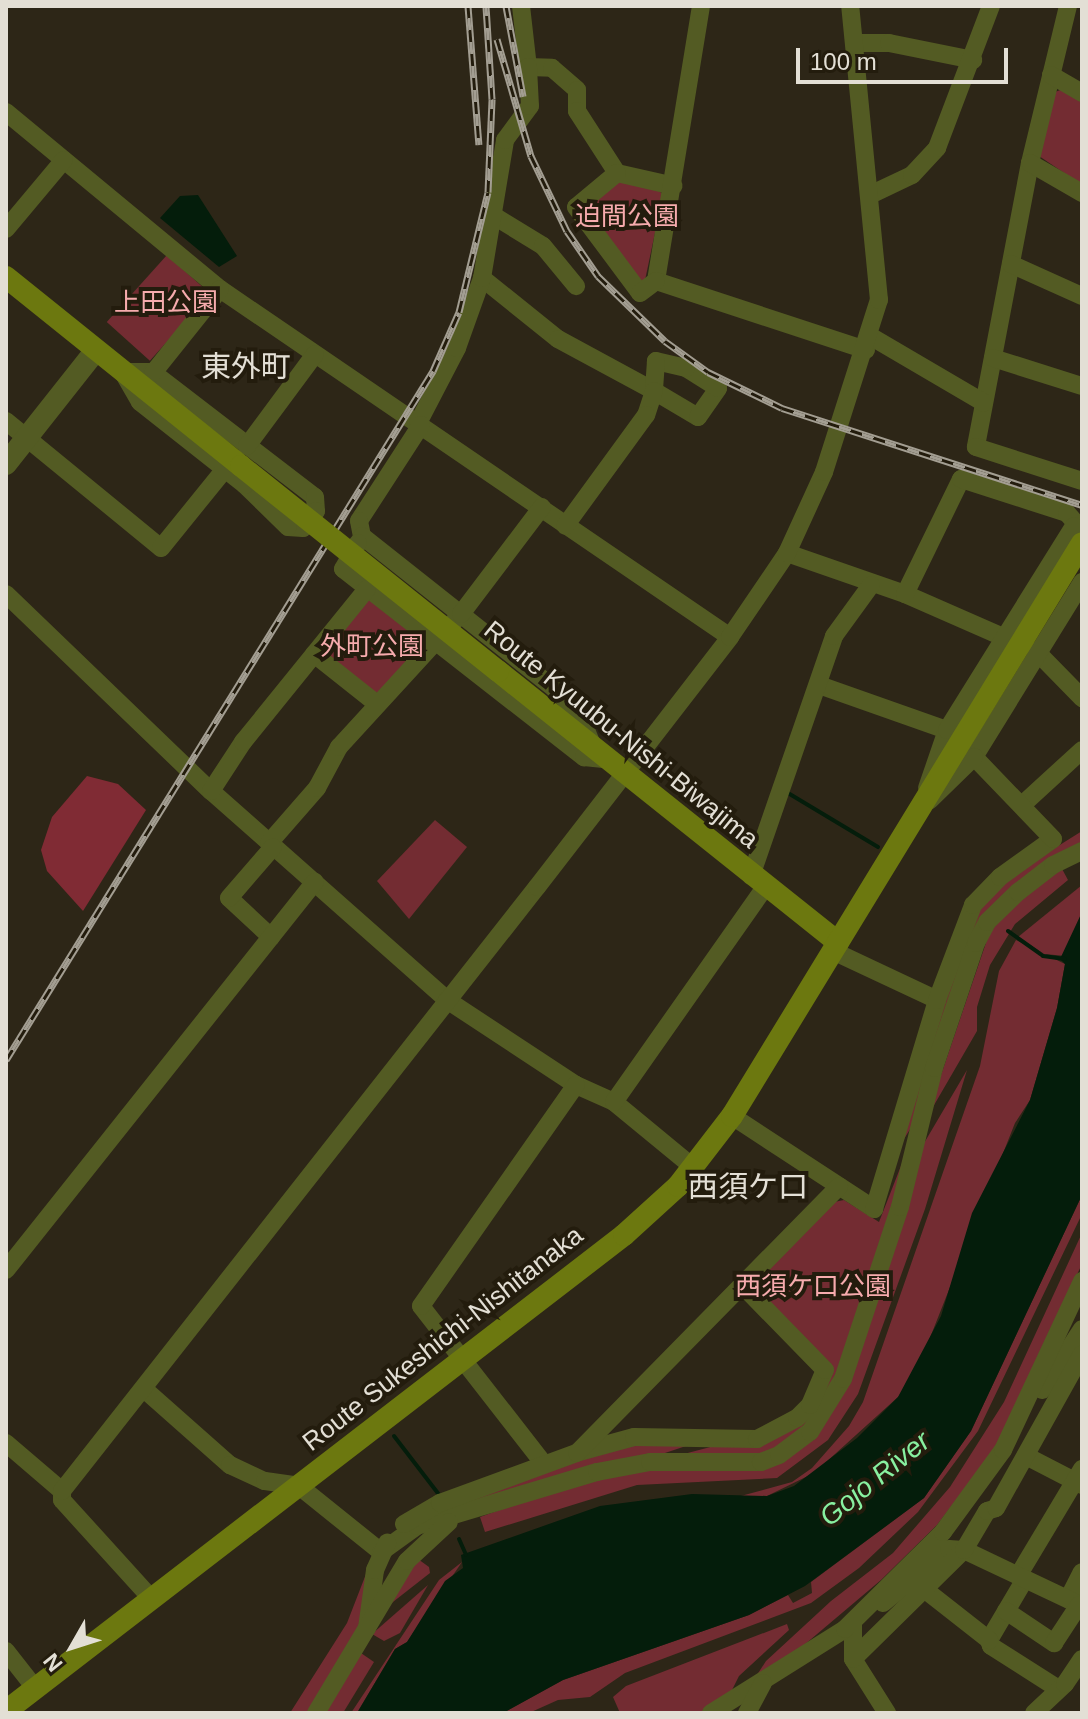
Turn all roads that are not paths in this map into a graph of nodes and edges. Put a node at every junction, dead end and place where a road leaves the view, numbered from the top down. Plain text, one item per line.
1 (521, 6) edge
2 (701, 6) edge
3 (850, 6) edge
4 (991, 6) edge
5 (1068, 6) edge
6 (854, 43) junction
7 (973, 60) junction
8 (528, 67) junction
9 (1051, 75) junction
10 (1082, 93) edge
11 (6, 112) edge
12 (64, 160) junction
13 (1030, 163) junction
14 (617, 173) junction
15 (674, 186) junction
16 (1082, 193) edge
17 (872, 194) junction
18 (494, 216) junction
19 (6, 229) edge
20 (1011, 264) junction
21 (6, 277) edge
22 (482, 278) junction
23 (656, 281) junction
24 (576, 286) dead end
25 (220, 289) junction
26 (1082, 296) edge
27 (868, 343) junction
28 (96, 350) junction
29 (315, 354) junction
30 (993, 358) junction
31 (123, 372) junction
32 (153, 373) junction
33 (1082, 386) edge
34 (984, 403) junction
35 (6, 421) edge
36 (419, 424) junction
37 (27, 438) junction
38 (237, 460) junction
39 (6, 464) edge
40 (1082, 481) edge
41 (542, 507) junction
42 (565, 526) junction
43 (1079, 533) edge
44 (362, 536) junction
45 (787, 553) junction
46 (1082, 582) edge
47 (871, 585) junction
48 (367, 589) junction
49 (6, 594) edge
50 (905, 594) junction
51 (461, 614) junction
52 (730, 637) junction
53 (436, 638) junction
54 (1005, 638) junction
55 (1036, 651) junction
56 (314, 654) junction
57 (819, 685) junction
58 (1082, 698) edge
59 (377, 704) junction
60 (947, 730) junction
61 (591, 742) junction
62 (1082, 750) edge
63 (974, 757) junction
64 (618, 766) junction
65 (211, 791) junction
66 (1022, 805) junction
67 (923, 806) junction
68 (271, 845) junction
69 (1082, 851) edge
70 (758, 881) junction
71 (315, 882) junction
72 (271, 937) junction
73 (836, 946) junction
74 (447, 1000) junction
75 (937, 1000) junction
76 (576, 1085) junction
77 (614, 1102) junction
78 (732, 1116) junction
79 (920, 1126) junction
80 (694, 1168) junction
81 (839, 1186) junction
82 (874, 1209) junction
83 (6, 1270) edge
84 (1082, 1281) edge
85 (742, 1285) junction
86 (1082, 1329) edge
87 (1082, 1354) edge
88 (463, 1360) junction
89 (1065, 1387) junction
90 (144, 1389) junction
91 (1082, 1396) edge
92 (1025, 1404) junction
93 (1011, 1435) junction
94 (723, 1439) junction
95 (6, 1443) edge
96 (577, 1453) junction
97 (1028, 1457) junction
98 (650, 1462) junction
99 (544, 1464) junction
100 (1080, 1479) edge
101 (299, 1486) junction
102 (62, 1491) junction
103 (451, 1520) junction
104 (964, 1550) junction
105 (381, 1552) junction
106 (1082, 1572) edge
107 (1021, 1577) junction
108 (924, 1589) junction
109 (150, 1597) junction
110 (1076, 1603) edge
111 (1006, 1611) junction
112 (859, 1615) junction
113 (367, 1628) junction
114 (989, 1640) junction
115 (6, 1651) edge
116 (853, 1659) junction
117 (1082, 1659) edge
118 (763, 1683) junction
119 (1061, 1686) junction
120 (35, 1688) junction
121 (1082, 1695) edge
122 (881, 1710) edge
123 (6, 1711) edge
124 (316, 1713) edge
125 (711, 1713) edge
126 (747, 1713) edge
127 (1034, 1713) edge

1 - 8 street
2 - 15 street
3 - 6 street
4 - 7 street
5 - 9 street
6 - 7 street
6 - 17 street
7 - 17 street
8 - 14 street
8 - 18 street
9 - 10 street
9 - 13 street
11 - 12 street
12 - 19 street
12 - 25 street
13 - 16 street
13 - 20 street
14 - 15 street
14 - 23 street
15 - 23 street
17 - 27 street
18 - 22 street
18 - 24 street
20 - 26 street
20 - 30 street
21 - 28 main road, Route Kyuubu-Nishi-Biwajima
22 - 36 street
22 - 42 street
23 - 27 street
25 - 29 street
25 - 32 street
27 - 34 street
27 - 45 street
28 - 31 main road, Route Kyuubu-Nishi-Biwajima
28 - 37 street
29 - 36 street
29 - 38 street
30 - 33 street
30 - 34 street
31 - 32 street
31 - 38 main road, Route Kyuubu-Nishi-Biwajima
32 - 38 street
34 - 40 street
35 - 37 street
36 - 41 street
36 - 44 street
37 - 38 street
37 - 39 street
38 - 61 main road, Route Kyuubu-Nishi-Biwajima, bridge
41 - 42 street
41 - 51 street
42 - 52 street
43 - 50 street
43 - 54 street
43 - 67 main road
44 - 48 street
44 - 51 street
45 - 47 street
45 - 52 street
46 - 55 street
47 - 50 street
47 - 57 street
48 - 53 street
48 - 56 street
49 - 65 street
50 - 54 street
51 - 53 street
51 - 61 street
52 - 64 street
53 - 59 street
53 - 64 street
54 - 60 street
55 - 58 street
55 - 63 street
56 - 59 street
56 - 65 street
57 - 60 street
57 - 70 street
59 - 68 street
60 - 67 street
61 - 64 main road, Route Kyuubu-Nishi-Biwajima
62 - 66 street
63 - 66 street
63 - 67 street
64 - 70 main road, Route Kyuubu-Nishi-Biwajima
64 - 74 street
65 - 68 street
66 - 75 street
67 - 73 main road
68 - 71 street
68 - 72 street
69 - 79 street
70 - 73 main road, Route Kyuubu-Nishi-Biwajima
70 - 77 street
71 - 72 street
71 - 74 street
72 - 83 street
73 - 75 street
73 - 78 main road, Route Sukeshichi-Nishitanaka
74 - 76 street
74 - 90 street
75 - 82 street
76 - 77 street
76 - 88 street
77 - 80 street
78 - 80 main road, Route Sukeshichi-Nishitanaka
78 - 81 street
79 - 82 street
79 - 98 street
80 - 88 main road, Route Sukeshichi-Nishitanaka
81 - 82 street
81 - 85 street
84 - 92 street
85 - 94 street
85 - 96 street
86 - 92 street
87 - 89 street
88 - 99 street
88 - 101 main road, Route Sukeshichi-Nishitanaka
89 - 91 street
89 - 97 street
90 - 101 street
90 - 102 street
92 - 93 street
93 - 104 street
93 - 112 street
94 - 96 street
94 - 98 street
95 - 102 street
96 - 99 street
97 - 100 street
97 - 104 street
98 - 103 street
99 - 105 street
100 - 107 street
101 - 105 street
101 - 109 main road, Route Sukeshichi-Nishitanaka
102 - 109 street
103 - 105 street
103 - 113 street
104 - 107 street
104 - 108 street
104 - 112 street
105 - 113 street
106 - 110 street
107 - 110 street
107 - 111 street
108 - 114 street
108 - 116 street
109 - 120 main road, Route Sukeshichi-Nishitanaka
110 - 111 street
111 - 114 street
112 - 116 street
112 - 118 street
113 - 124 street
114 - 119 street
115 - 120 street
116 - 122 street
117 - 119 street
118 - 125 street
118 - 126 street
119 - 121 street
119 - 127 street
120 - 123 main road, Route Sukeshichi-Nishitanaka

